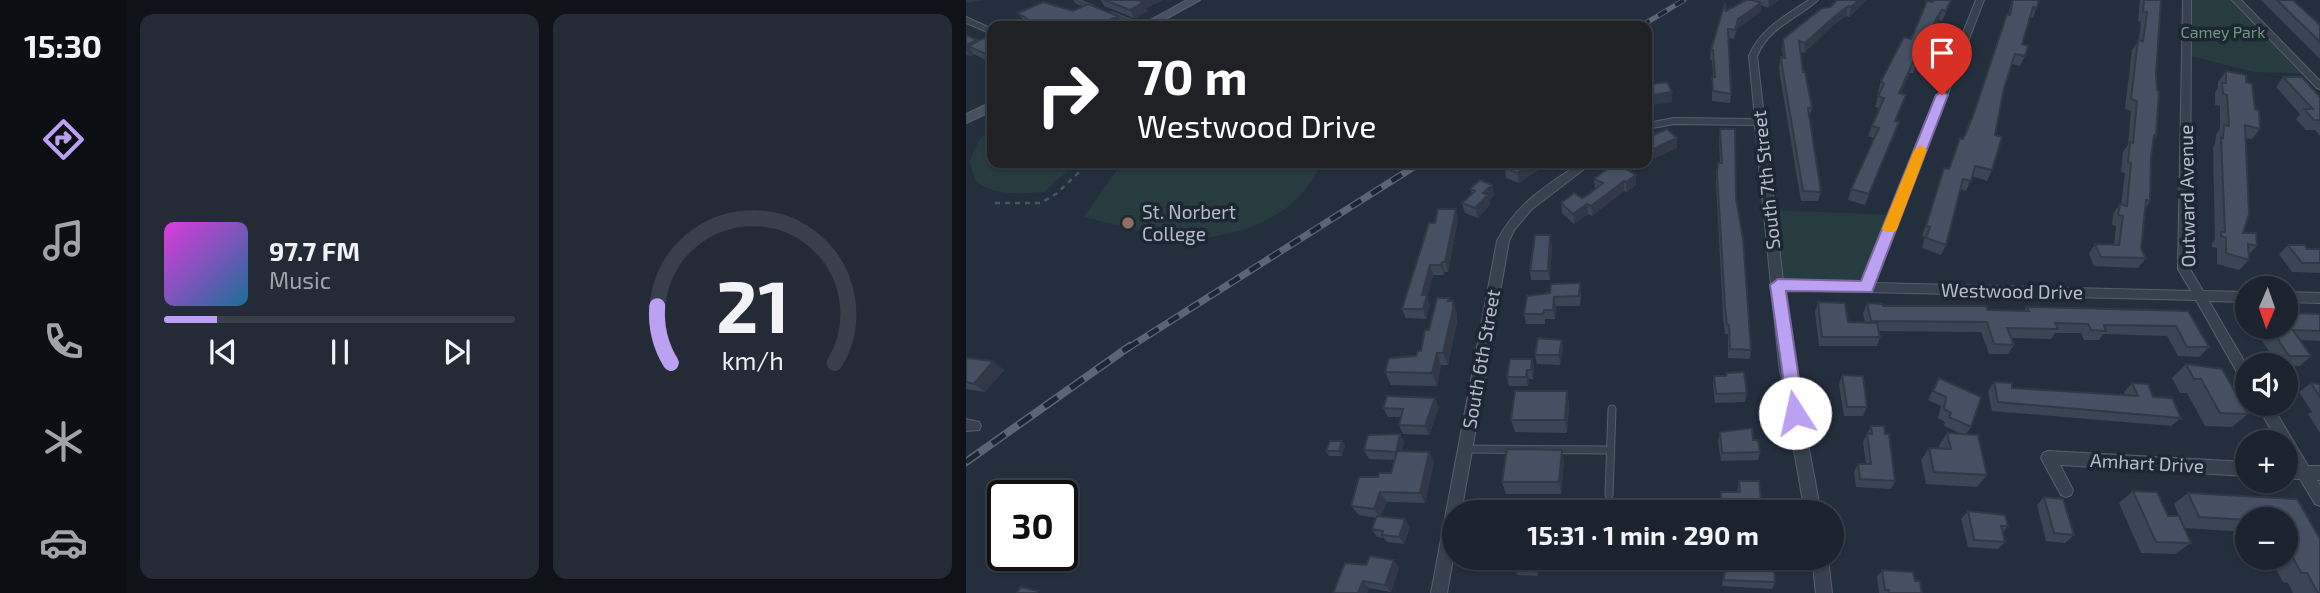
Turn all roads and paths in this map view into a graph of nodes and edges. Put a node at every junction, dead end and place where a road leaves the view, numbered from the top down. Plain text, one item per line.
1 (1195, 0) edge
2 (1814, 0) edge
3 (1980, 0) edge
4 (2187, 0) edge
5 (1077, 1) edge
6 (2240, 4) edge
7 (1099, 9) edge
8 (1110, 13) edge
9 (966, 20) edge
10 (1131, 21) edge
11 (1154, 21) edge
12 (987, 30) edge
13 (2320, 86) edge
14 (987, 108) edge
15 (966, 119) edge
16 (1760, 122) junction
17 (1652, 125) edge
18 (1083, 168) edge
19 (1580, 168) edge
20 (995, 203) dead end
21 (1778, 285) junction
22 (1867, 287) junction
23 (2198, 295) junction
24 (2235, 296) edge
25 (2298, 298) edge
26 (2320, 298) edge
27 (2235, 357) edge
28 (1612, 409) dead end
29 (2272, 416) edge
30 (1465, 449) junction
31 (1611, 450) junction
32 (2048, 458) joint
33 (2235, 468) edge
34 (2312, 473) edge
35 (2066, 490) dead end
36 (1609, 495) dead end
37 (2320, 499) edge
38 (1811, 500) edge
39 (1821, 570) edge
40 (1440, 593) edge
41 (1824, 593) edge

1 - 11 main road
2 - 16 street, South 7th Street
3 - 22 street
4 - 23 street, Outward Avenue
5 - 7 lane
6 - 13 street
8 - 10 lane
9 - 12 street
14 - 15 main road
16 - 17 street
16 - 21 street, South 7th Street
18 - 20 path
19 - 30 street, South 6th Street
21 - 22 street, Westwood Drive
21 - 38 street, South 7th Street
22 - 23 street, Westwood Drive
23 - 24 street, Westwood Drive
23 - 27 street, Outward Avenue
25 - 26 street
28 - 31 lane
29 - 34 street
30 - 31 lane
30 - 40 street, South 6th Street
31 - 36 lane
32 - 33 street, Amhart Drive
32 - 35 street
34 - 37 street
39 - 41 street

